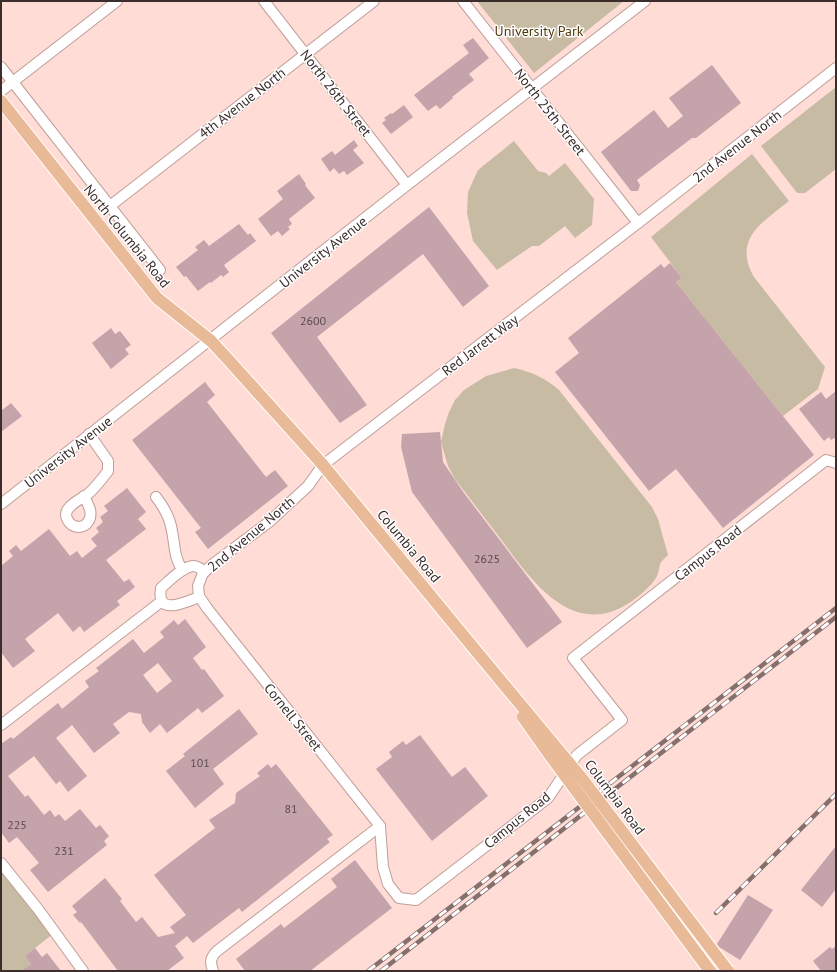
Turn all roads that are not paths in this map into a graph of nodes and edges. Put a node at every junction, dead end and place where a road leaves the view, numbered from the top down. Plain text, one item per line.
1 (117, 1) edge
2 (264, 1) edge
3 (374, 1) edge
4 (463, 1) edge
5 (645, 1) edge
6 (305, 54) junction
7 (1, 67) edge
8 (836, 68) edge
9 (13, 82) junction
10 (531, 89) junction
11 (1, 91) edge
12 (1, 101) edge
13 (407, 185) junction
14 (110, 206) junction
15 (638, 223) junction
16 (160, 270) dead end
17 (211, 341) junction
18 (90, 434) junction
19 (831, 461) edge
20 (323, 465) junction
21 (84, 496) dead end
22 (156, 497) dead end
23 (1, 504) edge
24 (183, 570) junction
25 (205, 572) junction
26 (200, 597) junction
27 (158, 604) dead end
28 (472, 646) junction
29 (1, 725) edge
30 (380, 826) junction
31 (1, 863) edge
32 (83, 971) edge
33 (213, 971) edge
34 (710, 971) edge
35 (728, 971) edge

1 - 9 street
2 - 6 street, North 26th Street
3 - 6 street, 4th Avenue North
4 - 10 street, North 25th Street
5 - 10 street, University Avenue
6 - 13 street, North 26th Street
6 - 14 street, 4th Avenue North
7 - 9 street
8 - 15 street, 2nd Avenue North
9 - 11 street
9 - 14 street
10 - 13 street, University Avenue
10 - 15 street, North 25th Street
12 - 17 main road, North Columbia Road
13 - 17 street, University Avenue
14 - 16 street
15 - 20 street, Red Jarrett Way
17 - 18 street, University Avenue
17 - 20 main road, North Columbia Road
18 - 21 street
18 - 23 street, University Avenue
19 - 30 street, Campus Road
20 - 25 street, 2nd Avenue North
20 - 28 main road, Columbia Road
22 - 24 street
24 - 25 street
24 - 26 street
25 - 26 street, 2nd Avenue North
26 - 30 street, Cornell Street
27 - 29 street
28 - 34 main road, Columbia Road, bridge
28 - 35 main road, Columbia Road, bridge
30 - 33 street
31 - 32 street

